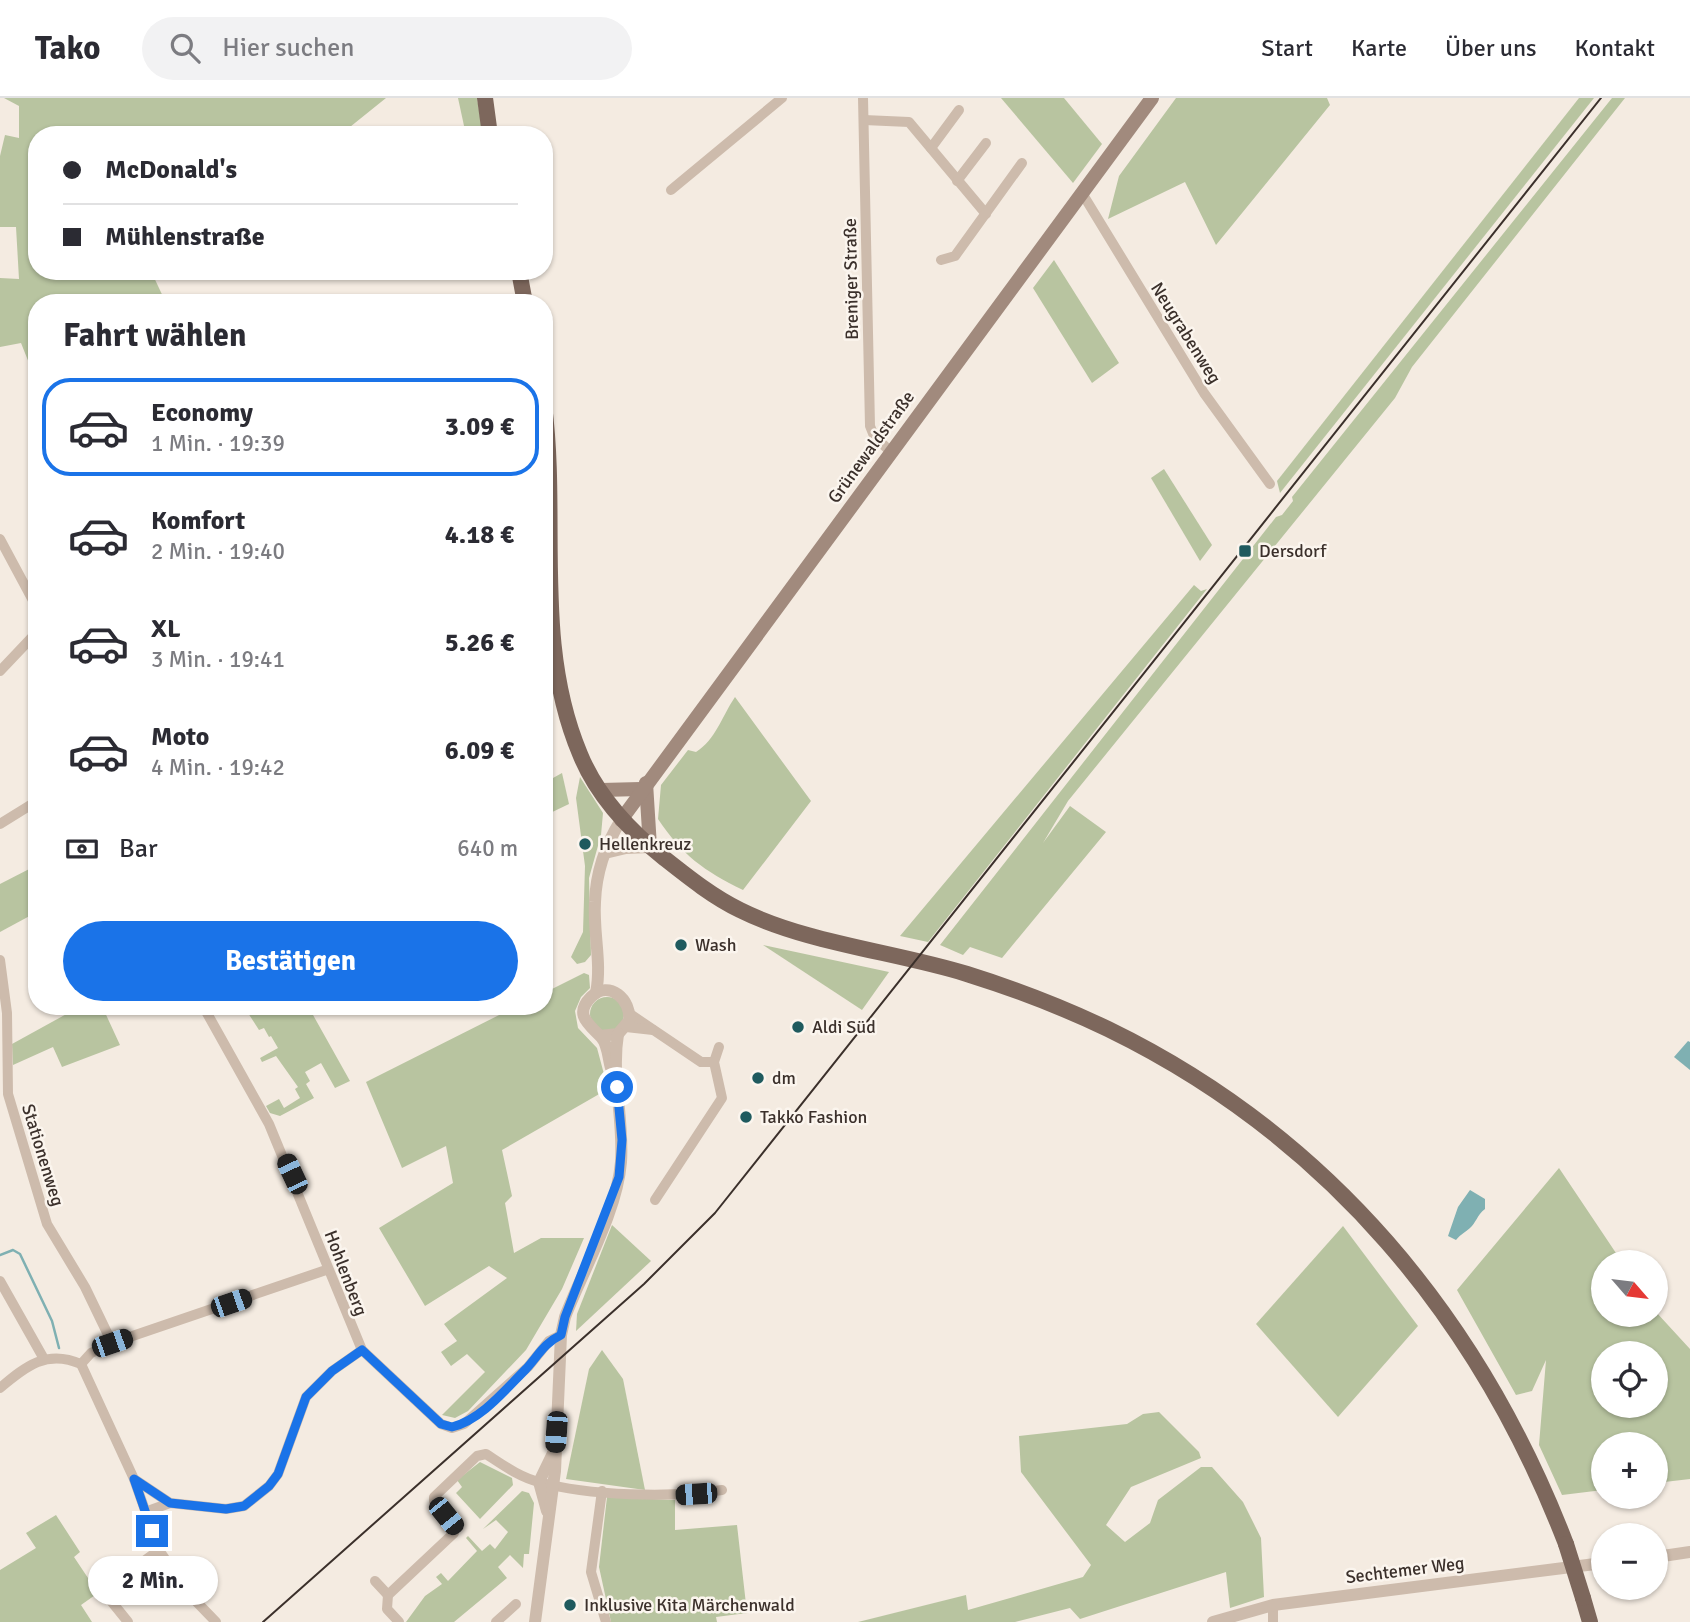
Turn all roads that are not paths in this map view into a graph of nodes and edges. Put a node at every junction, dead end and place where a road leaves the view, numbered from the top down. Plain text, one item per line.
1 (485, 98) edge
2 (782, 98) edge
3 (863, 98) edge
4 (1152, 98) edge
5 (959, 110) dead end
6 (864, 120) junction
7 (489, 126) edge
8 (986, 143) dead end
9 (931, 148) junction
10 (1022, 163) dead end
11 (957, 181) junction
12 (671, 190) dead end
13 (1082, 193) junction
14 (986, 214) junction
15 (941, 260) dead end
16 (891, 452) junction
17 (1270, 484) dead end
18 (0, 539) edge
19 (28, 591) edge
20 (553, 640) edge
21 (28, 641) edge
22 (0, 671) edge
23 (643, 785) junction
24 (601, 790) junction
25 (28, 807) edge
26 (621, 820) junction
27 (0, 824) edge
28 (650, 847) junction
29 (605, 853) junction
30 (0, 960) edge
31 (600, 960) junction
32 (611, 991) junction
33 (596, 993) junction
34 (630, 1014) junction
35 (208, 1015) edge
36 (622, 1030) junction
37 (653, 1030) junction
38 (600, 1036) junction
39 (719, 1047) dead end
40 (715, 1062) junction
41 (617, 1087) junction
42 (655, 1200) dead end
43 (327, 1270) junction
44 (0, 1281) edge
45 (561, 1335) junction
46 (112, 1343) junction
47 (362, 1350) junction
48 (44, 1359) junction
49 (81, 1364) junction
50 (0, 1388) edge
51 (555, 1447) junction
52 (134, 1479) junction
53 (539, 1482) junction
54 (554, 1484) junction
55 (722, 1490) dead end
56 (602, 1491) junction
57 (170, 1503) junction
58 (145, 1512) junction
59 (547, 1515) junction
60 (159, 1550) junction
61 (1690, 1552) edge
62 (1668, 1555) edge
63 (1591, 1565) edge
64 (375, 1581) dead end
65 (388, 1595) junction
66 (516, 1604) dead end
67 (1273, 1605) junction
68 (128, 1622) edge
69 (216, 1622) edge
70 (399, 1622) edge
71 (496, 1622) edge
72 (535, 1622) edge
73 (606, 1622) edge
74 (1213, 1622) edge
75 (1273, 1622) edge
76 (1590, 1622) edge

1 - 7 main road
2 - 12 street
3 - 6 street, Breniger Straße
4 - 13 main road, Grünewaldstraße
5 - 9 street
6 - 9 street
6 - 16 street, Breniger Straße
8 - 11 street
9 - 11 street
10 - 14 street
11 - 14 street
13 - 16 main road, Grünewaldstraße
13 - 17 street, Neugrabenweg
14 - 15 street
16 - 23 main road, Grünewaldstraße
18 - 19 street
20 - 24 main road
21 - 22 street
23 - 24 main road
23 - 26 main road, Grünewaldstraße
23 - 28 main road
24 - 26 main road
25 - 27 street
26 - 28 main road
26 - 29 street
28 - 29 street
28 - 76 main road, bridge
29 - 31 street
30 - 46 street, Stationenweg
31 - 32 street
31 - 33 street
32 - 33 street
32 - 34 street
33 - 38 street
34 - 36 street
34 - 37 street
35 - 43 street, Hohlenberg
36 - 37 street
36 - 38 street
36 - 41 street
37 - 40 street
38 - 41 street
39 - 40 street
40 - 42 street
41 - 45 street
43 - 46 street
43 - 47 street, Hohlenberg
44 - 48 street
45 - 47 street, Hohlenberg
45 - 51 street
46 - 49 street
47 - 57 street
48 - 49 street
48 - 50 street
49 - 52 street
51 - 53 street
51 - 54 street
52 - 57 street
52 - 58 street
53 - 54 street
53 - 59 street
53 - 65 street
54 - 56 street
54 - 59 street
55 - 56 street
56 - 73 street
57 - 58 street
58 - 60 street
59 - 72 street
60 - 68 street
60 - 69 street
61 - 62 street
63 - 67 street, Sechtemer Weg
64 - 65 street
65 - 70 street
66 - 71 street
67 - 74 street, Sechtemer Weg
67 - 75 street

